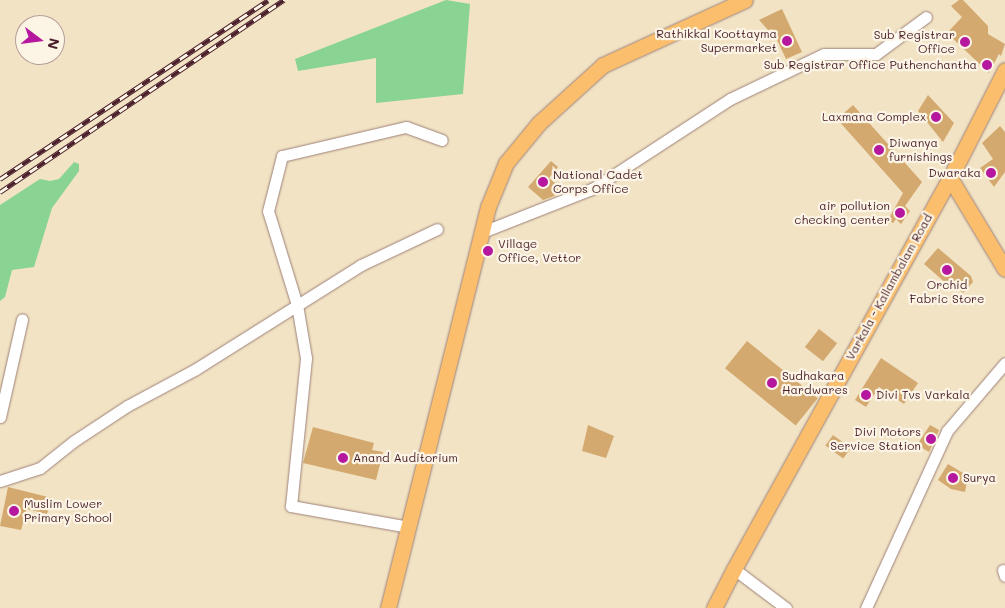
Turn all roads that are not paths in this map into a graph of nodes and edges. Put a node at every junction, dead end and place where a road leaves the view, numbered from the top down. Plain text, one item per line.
1 (745, 0) edge
2 (926, 17) dead end
3 (1005, 70) edge
4 (442, 140) dead end
5 (950, 178) junction
6 (437, 229) dead end
7 (482, 232) junction
8 (1005, 269) edge
9 (297, 304) junction
10 (22, 319) dead end
11 (1005, 363) edge
12 (0, 415) edge
13 (0, 481) edge
14 (409, 527) junction
15 (734, 569) junction
16 (388, 608) edge
17 (714, 608) edge
18 (786, 608) edge
19 (866, 608) edge

1 - 7 main road
2 - 7 street
3 - 5 main road, Varkala - Kallambalam Road
4 - 9 street
5 - 8 main road
5 - 15 main road, Varkala - Kallambalam Road
6 - 9 street
7 - 14 main road
9 - 13 street
9 - 14 street
10 - 12 street
11 - 19 street
14 - 16 main road
15 - 17 main road, Varkala - Kallambalam Road
15 - 18 street

